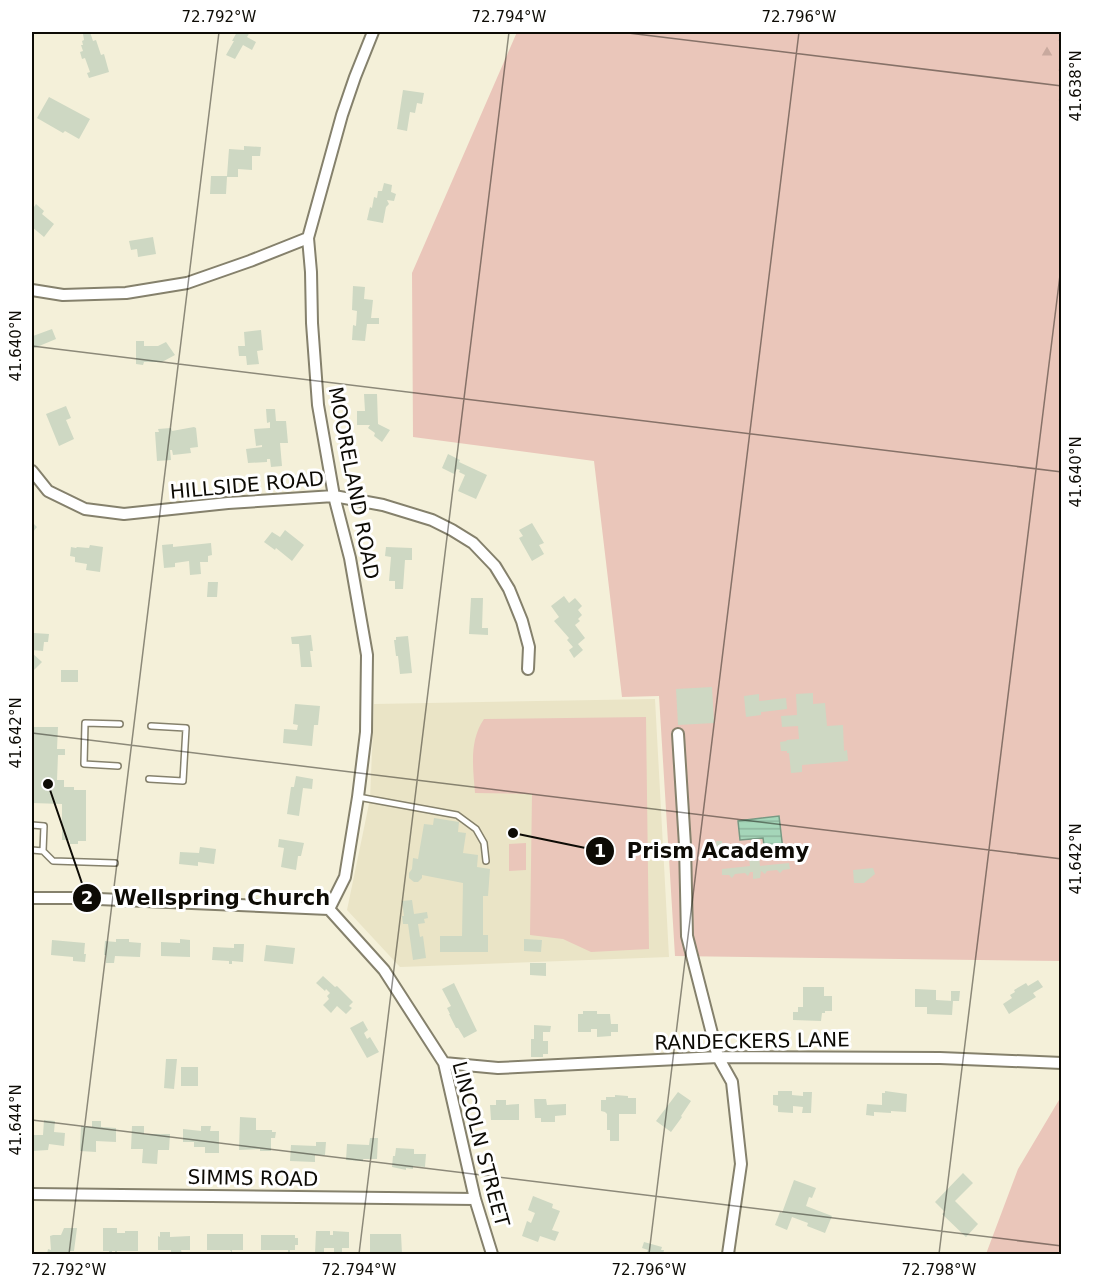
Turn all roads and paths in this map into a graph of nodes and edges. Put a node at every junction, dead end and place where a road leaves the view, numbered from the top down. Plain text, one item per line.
1 (373, 32) edge
2 (308, 238) junction
3 (32, 290) edge
4 (32, 471) edge
5 (334, 496) junction
6 (528, 669) dead end
7 (120, 724) dead end
8 (151, 726) dead end
9 (678, 734) dead end
10 (118, 766) dead end
11 (149, 779) dead end
12 (358, 796) junction
13 (32, 825) edge
14 (32, 850) edge
15 (43, 851) junction
16 (486, 861) dead end
17 (116, 863) dead end
18 (32, 898) edge
19 (329, 909) junction
20 (718, 1057) junction
21 (444, 1063) junction
22 (1062, 1063) edge
23 (32, 1194) edge
24 (475, 1198) junction
25 (492, 1254) edge
26 (728, 1254) edge

1 - 2 street, MOORELAND ROAD
2 - 3 street
2 - 5 street, MOORELAND ROAD
4 - 5 street, HILLSIDE ROAD
5 - 6 street, HILLSIDE ROAD
5 - 12 street, MOORELAND ROAD
7 - 10 lane
8 - 11 lane
9 - 20 street
12 - 16 lane
12 - 19 street, MOORELAND ROAD
13 - 15 lane
14 - 15 lane
15 - 17 lane
18 - 19 street
19 - 21 street, LINCOLN STREET
20 - 21 street, RANDECKERS LANE
20 - 22 street, RANDECKERS LANE
20 - 26 street
21 - 24 street, LINCOLN STREET
23 - 24 street, SIMMS ROAD
24 - 25 street, LINCOLN STREET

